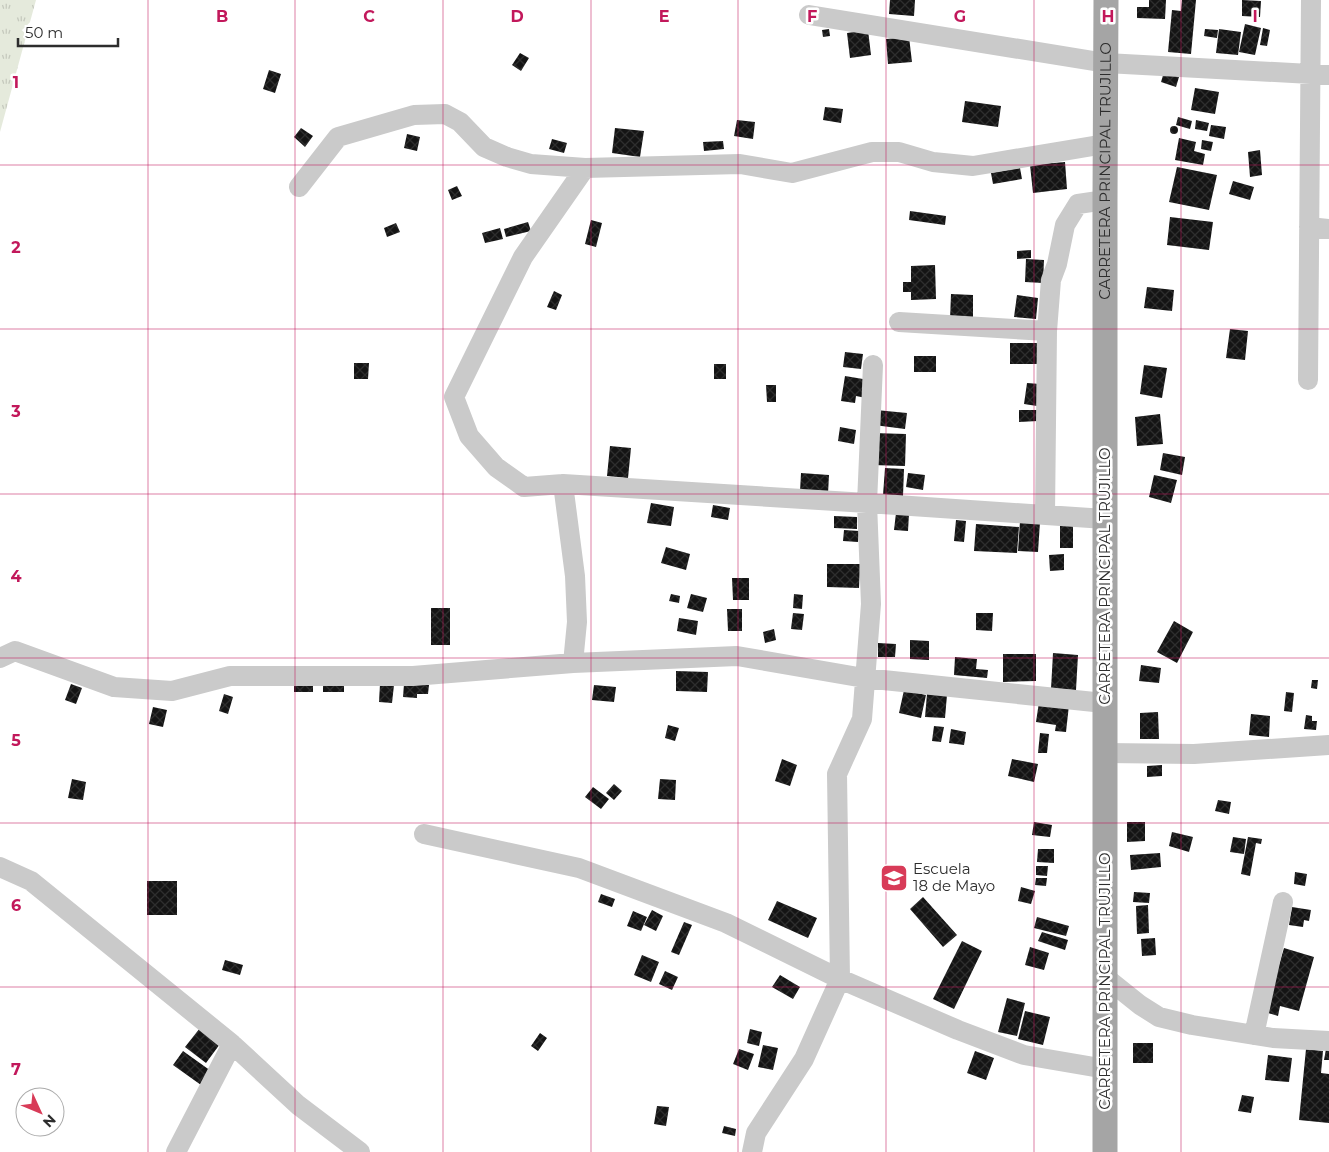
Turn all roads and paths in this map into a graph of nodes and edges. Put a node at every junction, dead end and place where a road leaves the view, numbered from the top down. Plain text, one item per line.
1 (1106, 0) edge
2 (1311, 0) edge
3 (809, 15) dead end
4 (1106, 62) junction
5 (1320, 74) edge
6 (1105, 144) junction
7 (585, 168) junction
8 (299, 187) dead end
9 (1104, 200) junction
10 (1309, 227) junction
11 (1329, 229) edge
12 (899, 322) dead end
13 (1047, 331) junction
14 (873, 365) dead end
15 (1308, 380) dead end
16 (564, 484) junction
17 (867, 503) junction
18 (1045, 515) junction
19 (1105, 520) junction
20 (0, 658) edge
21 (573, 663) junction
22 (864, 678) junction
23 (1104, 703) junction
24 (1329, 745) edge
25 (1105, 753) junction
26 (424, 834) dead end
27 (0, 867) edge
28 (1283, 902) dead end
29 (1105, 977) junction
30 (840, 979) junction
31 (1254, 1035) junction
32 (1329, 1041) edge
33 (232, 1044) junction
34 (1106, 1069) junction
35 (176, 1152) edge
36 (360, 1152) edge
37 (752, 1152) edge
38 (1105, 1152) edge

1 - 4 main road, CARRETERA PRINCIPAL TRUJILLO
2 - 5 street
3 - 4 street
4 - 5 street
4 - 6 main road, CARRETERA PRINCIPAL TRUJILLO
5 - 10 street
6 - 7 street
6 - 9 main road, CARRETERA PRINCIPAL TRUJILLO
7 - 8 street
7 - 16 street
9 - 13 street
9 - 19 main road, CARRETERA PRINCIPAL TRUJILLO
10 - 11 street
10 - 15 street
12 - 13 street
13 - 18 street
14 - 17 street
16 - 17 street
16 - 21 street
17 - 18 street
17 - 22 street
18 - 19 street
19 - 23 main road, CARRETERA PRINCIPAL TRUJILLO
20 - 21 street
21 - 22 street
22 - 23 street
22 - 30 street
23 - 25 main road, CARRETERA PRINCIPAL TRUJILLO
24 - 25 street
25 - 29 main road, CARRETERA PRINCIPAL TRUJILLO
26 - 30 street
27 - 33 street
28 - 31 street
29 - 31 street
29 - 34 main road, CARRETERA PRINCIPAL TRUJILLO
30 - 34 street
30 - 37 street
31 - 32 street
33 - 35 street
33 - 36 street
34 - 38 main road, CARRETERA PRINCIPAL TRUJILLO

